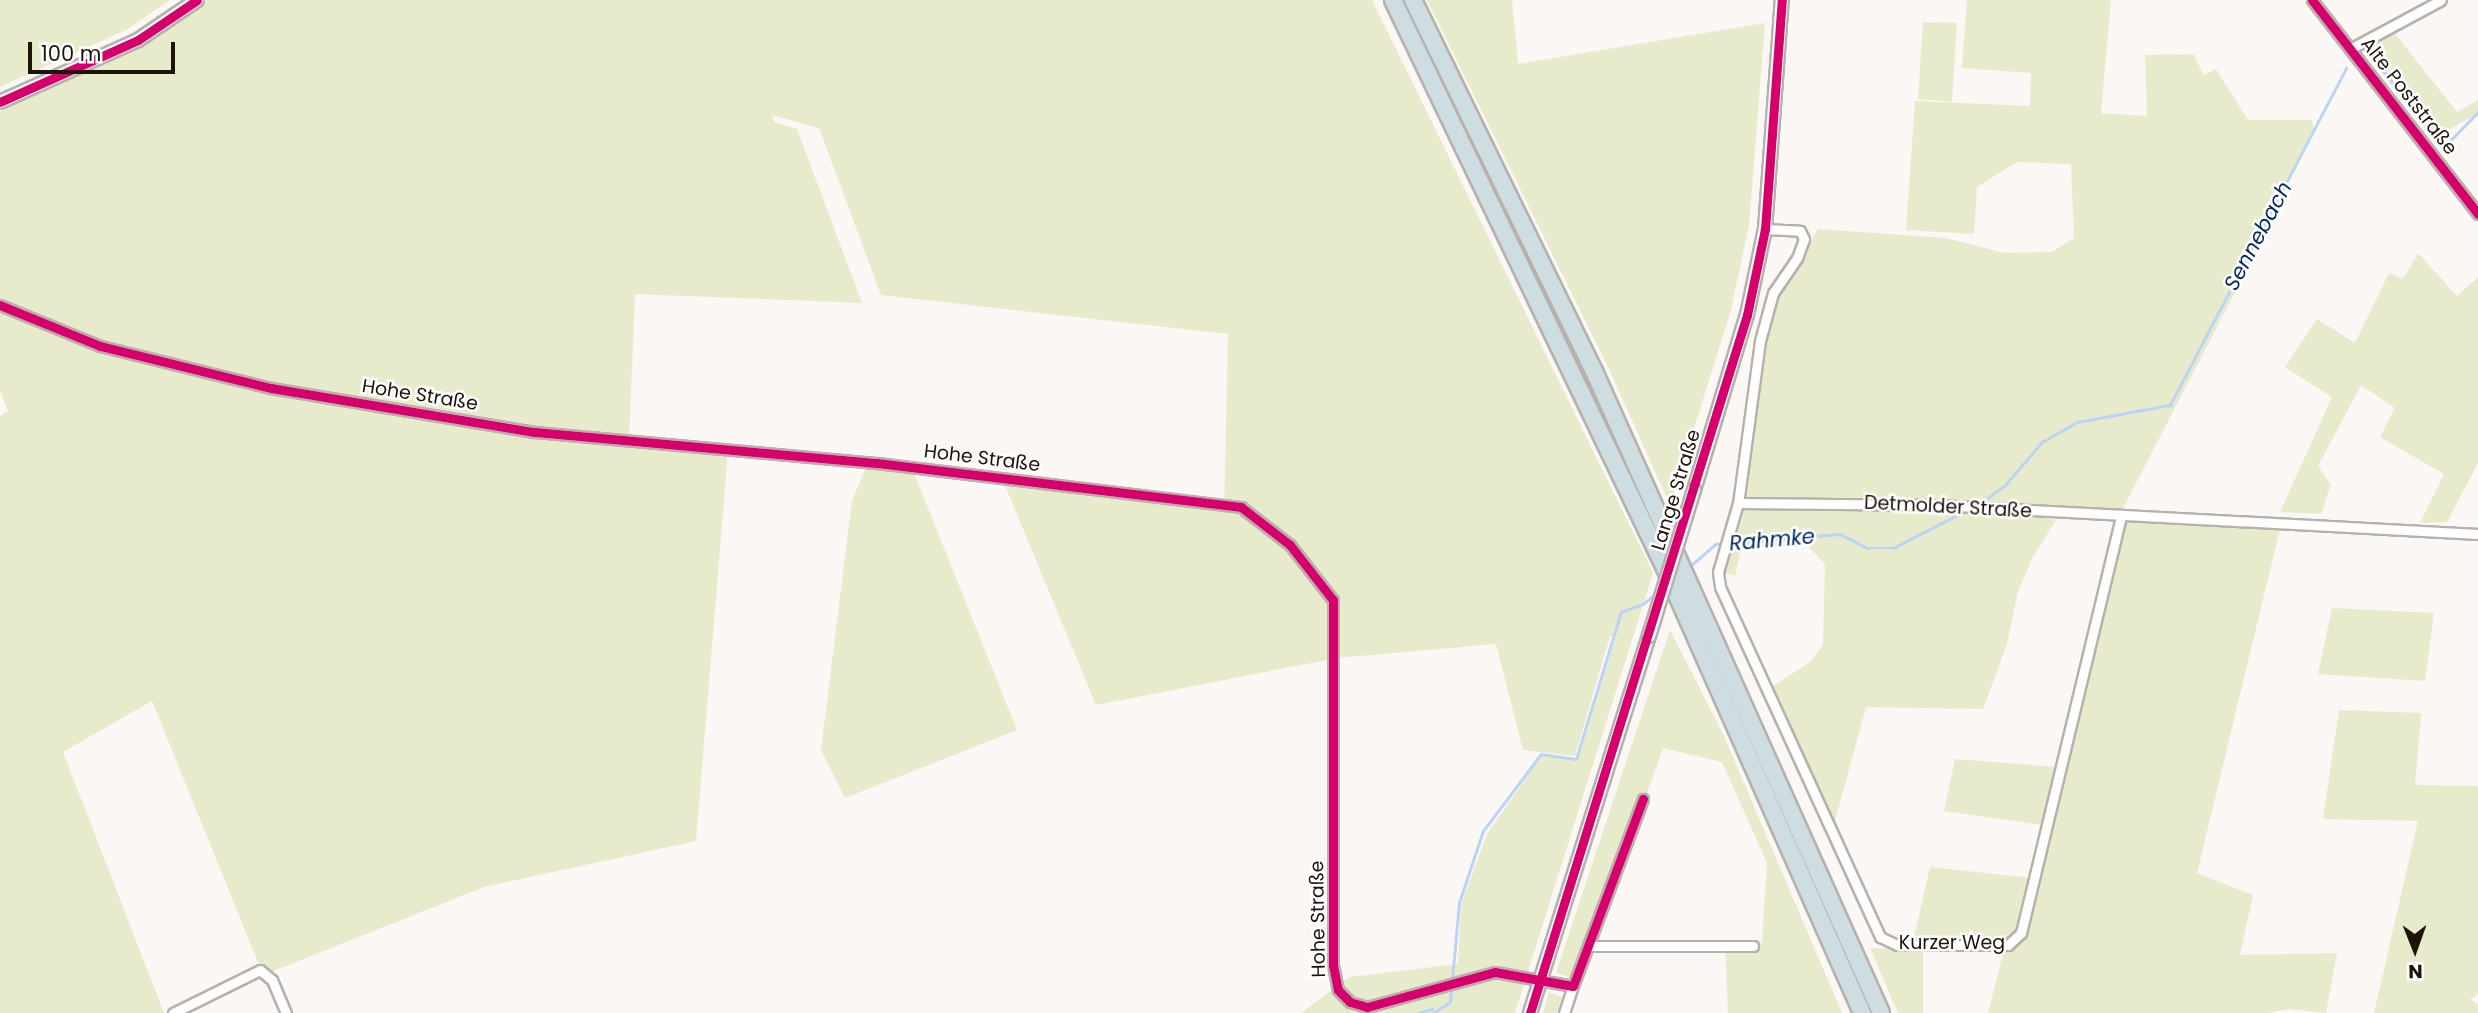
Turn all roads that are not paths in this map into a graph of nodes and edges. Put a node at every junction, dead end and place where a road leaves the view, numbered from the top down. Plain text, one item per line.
1 (197, 0) edge
2 (1393, 0) edge
3 (1413, 0) edge
4 (1782, 0) edge
5 (2312, 0) edge
6 (2441, 0) edge
7 (2350, 49) junction
8 (0, 102) edge
9 (2478, 214) edge
10 (1765, 229) junction
11 (0, 306) edge
12 (1738, 503) junction
13 (2120, 515) junction
14 (2478, 534) edge
15 (1643, 799) dead end
16 (1590, 946) junction
17 (1753, 946) dead end
18 (1540, 978) junction
19 (1573, 986) junction
20 (173, 1013) edge
21 (286, 1013) edge
22 (1530, 1013) edge
23 (1564, 1013) edge
24 (1862, 1013) edge
25 (1881, 1013) edge

1 - 8 street
2 - 24 highway, bridge
3 - 25 highway
4 - 10 street, Lange Straße
5 - 7 street, Alte Poststraße
6 - 7 street
7 - 9 street, Alte Poststraße
10 - 12 street
10 - 18 street, Lange Straße, bridge
11 - 18 street, Hohe Straße
12 - 13 street, Detmolder Straße
12 - 13 street, Kurzer Weg
13 - 14 street, Detmolder Straße
15 - 16 street
16 - 17 street
16 - 19 street
18 - 19 street
18 - 22 street, Lange Straße
19 - 23 street
20 - 21 street

